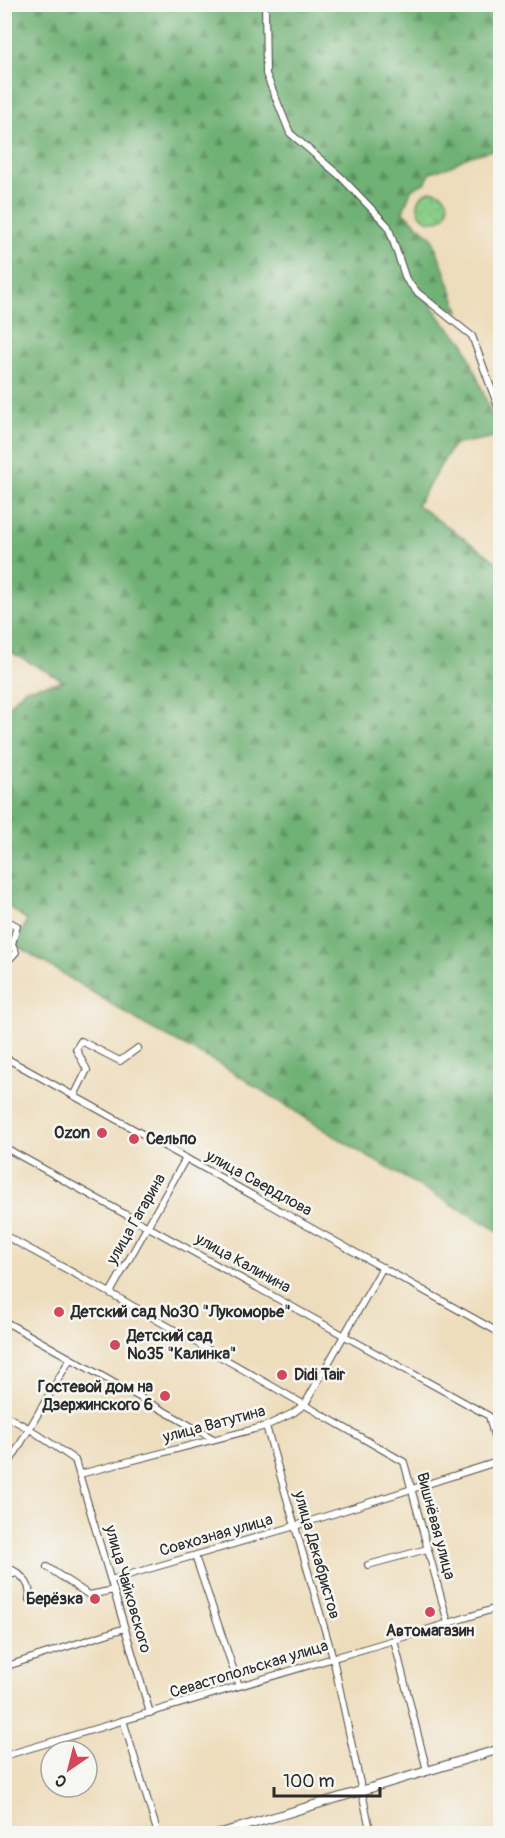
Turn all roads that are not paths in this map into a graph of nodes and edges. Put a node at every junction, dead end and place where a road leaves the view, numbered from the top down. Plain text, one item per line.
1 (264, 4) edge
2 (501, 412) edge
3 (4, 919) edge
4 (4, 965) edge
5 (138, 1048) dead end
6 (4, 1056) edge
7 (74, 1096) junction
8 (4, 1147) edge
9 (186, 1158) junction
10 (147, 1225) junction
11 (4, 1236) edge
12 (383, 1268) junction
13 (110, 1293) junction
14 (4, 1321) edge
15 (501, 1334) edge
16 (346, 1335) junction
17 (70, 1359) junction
18 (305, 1404) junction
19 (4, 1414) edge
20 (266, 1426) junction
21 (30, 1429) junction
22 (212, 1439) junction
23 (501, 1461) edge
24 (4, 1472) edge
25 (80, 1474) junction
26 (412, 1489) junction
27 (295, 1526) junction
28 (428, 1550) junction
29 (195, 1556) junction
30 (368, 1565) dead end
31 (4, 1566) edge
32 (47, 1567) dead end
33 (18, 1573) junction
34 (4, 1576) edge
35 (111, 1580) junction
36 (114, 1590) junction
37 (29, 1599) dead end
38 (501, 1606) edge
39 (448, 1623) junction
40 (124, 1628) junction
41 (394, 1640) junction
42 (333, 1658) junction
43 (4, 1667) edge
44 (239, 1686) junction
45 (150, 1713) junction
46 (123, 1720) junction
47 (501, 1749) edge
48 (4, 1756) edge
49 (427, 1771) junction
50 (362, 1791) junction
51 (158, 1833) edge
52 (218, 1833) edge
53 (372, 1833) edge

1 - 2 street
3 - 4 street
5 - 7 street
6 - 7 street, улица Свердлова
7 - 9 street, улица Свердлова
8 - 10 street, улица Калинина
9 - 10 street, улица Гагарина
9 - 12 street, улица Свердлова
10 - 13 street, улица Гагарина
10 - 16 street, улица Калинина
11 - 13 street, Вишнёвая улица
12 - 15 street, улица Свердлова
12 - 16 street, улица Ватутина
13 - 18 street, Вишнёвая улица
14 - 17 street
16 - 18 street, улица Ватутина
16 - 23 street, улица Калинина
17 - 21 street
17 - 22 street
18 - 20 street, улица Ватутина
18 - 26 street, Вишнёвая улица
19 - 21 street
20 - 22 street, улица Ватутина
20 - 27 street, улица Декабристов
21 - 24 street
21 - 25 street
22 - 25 street, улица Ватутина
23 - 26 street, Совхозная улица
25 - 35 street, улица Чайковского
26 - 27 street, Совхозная улица
26 - 28 street, Вишнёвая улица
27 - 29 street, Совхозная улица
27 - 42 street, улица Декабристов
28 - 30 street
28 - 39 street, Вишнёвая улица
29 - 35 street, Совхозная улица
29 - 44 street
31 - 33 street
32 - 36 street
33 - 34 street
33 - 37 street
35 - 36 street, улица Чайковского
36 - 40 street, улица Чайковского
38 - 39 street, Севастопольская улица
39 - 41 street, Севастопольская улица
40 - 43 street
40 - 45 street, улица Чайковского
41 - 42 street, Севастопольская улица
41 - 49 street
42 - 44 street, Севастопольская улица
42 - 50 street, улица Декабристов
44 - 45 street, Севастопольская улица
45 - 46 street, Севастопольская улица
46 - 48 street, Севастопольская улица
46 - 51 street
47 - 49 street
49 - 50 street
50 - 52 street
50 - 53 street, улица Декабристов

